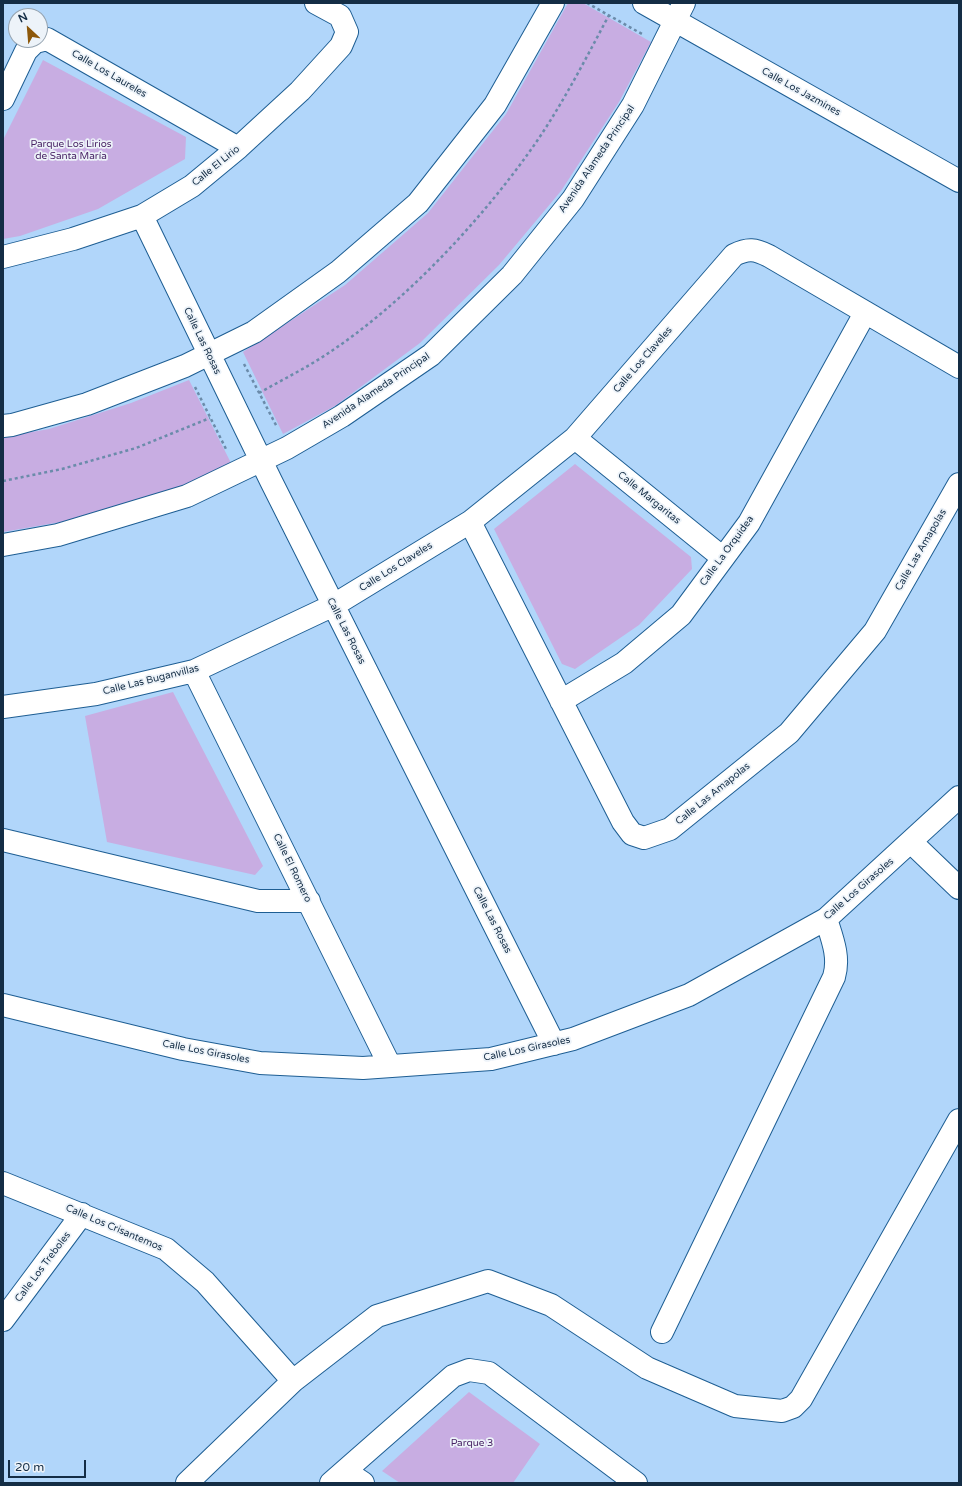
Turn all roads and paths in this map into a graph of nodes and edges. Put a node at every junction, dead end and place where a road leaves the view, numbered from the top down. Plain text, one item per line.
1 (316, 3) edge
2 (553, 3) edge
3 (587, 3) edge
4 (644, 3) edge
5 (679, 12) edge
6 (609, 15) junction
7 (645, 35) dead end
8 (3, 99) edge
9 (238, 148) junction
10 (959, 181) edge
11 (142, 216) junction
12 (3, 257) edge
13 (865, 313) junction
14 (209, 354) junction
15 (242, 359) dead end
16 (959, 367) edge
17 (194, 384) dead end
18 (259, 393) junction
19 (210, 418) junction
20 (3, 426) edge
21 (279, 431) dead end
22 (575, 438) junction
23 (230, 457) dead end
24 (261, 461) junction
25 (3, 481) edge
26 (959, 484) edge
27 (470, 522) junction
28 (3, 545) edge
29 (723, 558) junction
30 (334, 606) junction
31 (194, 671) junction
32 (561, 701) junction
33 (3, 707) edge
34 (959, 797) edge
35 (3, 840) edge
36 (911, 842) junction
37 (959, 888) edge
38 (309, 901) junction
39 (826, 919) junction
40 (3, 1005) edge
41 (554, 1044) junction
42 (390, 1066) junction
43 (959, 1120) edge
44 (3, 1183) edge
45 (82, 1214) junction
46 (3, 1320) edge
47 (662, 1332) dead end
48 (293, 1381) junction
49 (338, 1477) edge
50 (187, 1483) edge
51 (363, 1483) edge
52 (636, 1483) edge

1 - 9 street, Calle El Lirio
2 - 14 street
3 - 6 path
4 - 5 street, Calle Los Jazmines
5 - 10 street, Calle Los Jazmines
5 - 24 street, Avenida Alameda Principal
6 - 7 path
6 - 18 path
8 - 9 street, Calle Los Laureles
9 - 11 street, Calle El Lirio
11 - 12 street, Calle El Lirio
11 - 14 street, Calle Las Rosas
13 - 16 street, Calle Los Claveles
13 - 22 street, Calle Los Claveles
13 - 29 street, Calle La Orquidea
14 - 20 street
14 - 24 street, Calle Las Rosas
15 - 18 path
17 - 19 path
18 - 21 path
19 - 23 path
19 - 25 path
22 - 27 street, Calle Los Claveles
22 - 29 street, Calle Margaritas
24 - 28 street, Avenida Alameda Principal
24 - 30 street, Calle Las Rosas
26 - 32 street, Calle Las Amapolas
27 - 30 street, Calle Los Claveles
27 - 32 street, Calle Las Amapolas
29 - 32 street, Calle La Orquidea
30 - 31 street, Calle Las Buganvillas
30 - 41 street, Calle Las Rosas
31 - 33 street, Calle Las Buganvillas
31 - 38 street, Calle El Romero
34 - 36 street, Calle Los Girasoles
35 - 38 street
36 - 37 street
36 - 39 street, Calle Los Girasoles
38 - 42 street, Calle El Romero
39 - 41 street, Calle Los Girasoles
39 - 47 street
40 - 42 street, Calle Los Girasoles
41 - 42 street, Calle Los Girasoles
43 - 48 street
44 - 45 street, Calle Los Crisantemos
45 - 46 street, Calle Los Treboles
45 - 48 street, Calle Los Crisantemos
48 - 50 street
49 - 51 street
49 - 52 street

